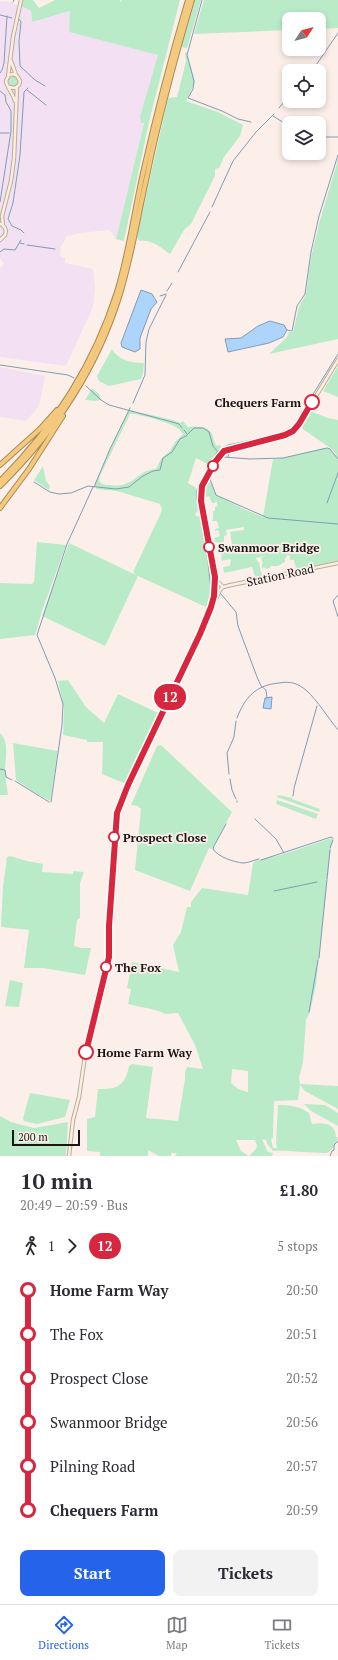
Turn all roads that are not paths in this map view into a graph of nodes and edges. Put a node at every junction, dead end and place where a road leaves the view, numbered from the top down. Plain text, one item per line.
1 (21, 0) edge
2 (188, 0) edge
3 (192, 0) edge
4 (11, 59) junction
5 (16, 75) junction
6 (8, 77) junction
7 (9, 87) junction
8 (17, 87) junction
9 (16, 105) junction
10 (4, 210) junction
11 (0, 216) edge
12 (2, 225) edge
13 (0, 240) edge
14 (338, 360) edge
15 (75, 387) junction
16 (73, 400) junction
17 (0, 465) edge
18 (0, 481) edge
19 (0, 486) edge
20 (0, 508) edge
21 (338, 563) edge
22 (215, 577) junction
23 (223, 587) junction
24 (211, 607) junction
25 (69, 1156) edge

1 - 4 main road
2 - 15 highway
3 - 16 highway
4 - 5 main road
4 - 6 main road
5 - 6 main road
5 - 8 main road
6 - 7 main road
7 - 8 main road
7 - 9 main road
8 - 9 main road
9 - 10 main road
10 - 11 main road
10 - 12 main road
12 - 13 main road
14 - 22 main road
15 - 17 highway
15 - 18 highway
16 - 19 highway
16 - 20 highway
21 - 23 main road, Station Road
22 - 23 main road
22 - 24 main road
23 - 24 main road
24 - 25 main road

